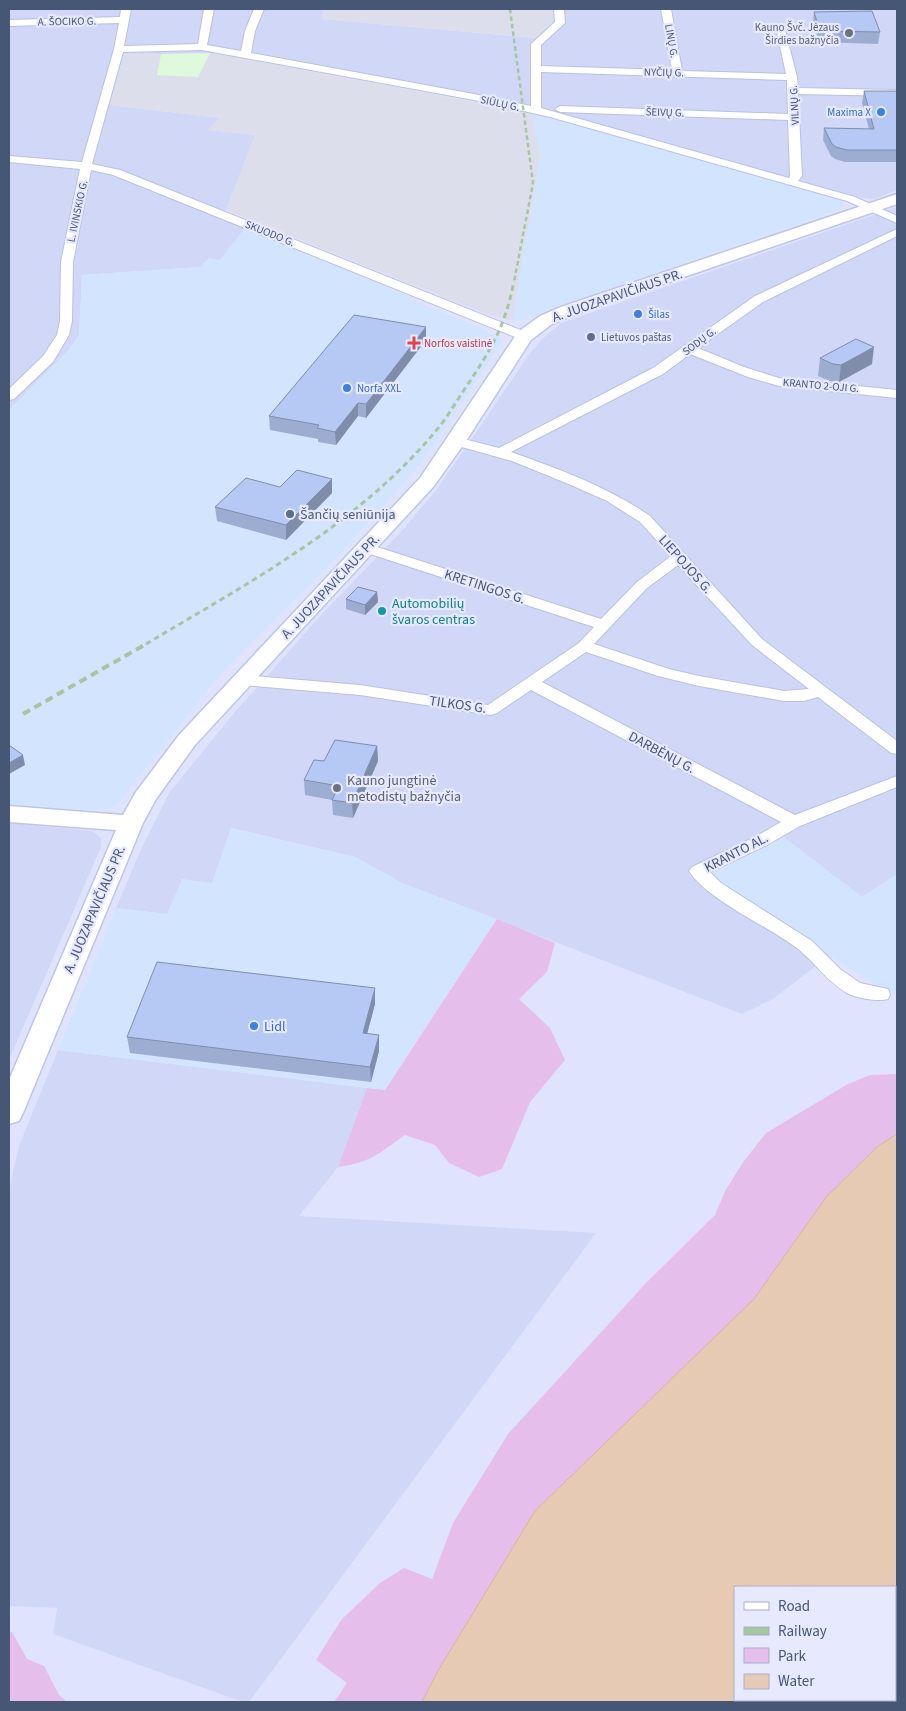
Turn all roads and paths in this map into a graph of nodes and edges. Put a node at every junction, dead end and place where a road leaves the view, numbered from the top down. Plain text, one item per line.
1 (126, 9) edge
2 (209, 9) edge
3 (259, 9) edge
4 (559, 9) edge
5 (666, 9) edge
6 (125, 20) junction
7 (9, 23) edge
8 (781, 28) dead end
9 (202, 47) junction
10 (119, 49) junction
11 (245, 56) junction
12 (536, 70) junction
13 (677, 72) junction
14 (792, 77) junction
15 (793, 91) junction
16 (897, 93) edge
17 (535, 109) junction
18 (794, 117) junction
19 (9, 159) edge
20 (86, 166) junction
21 (792, 182) junction
22 (897, 198) edge
23 (872, 207) junction
24 (897, 220) edge
25 (897, 232) edge
26 (524, 336) junction
27 (690, 349) junction
28 (897, 394) edge
29 (9, 396) edge
30 (456, 441) junction
31 (501, 452) junction
32 (366, 548) junction
33 (679, 556) junction
34 (604, 625) junction
35 (584, 646) junction
36 (242, 680) junction
37 (531, 683) junction
38 (820, 691) junction
39 (893, 744) edge
40 (897, 781) edge
41 (9, 814) edge
42 (794, 822) junction
43 (131, 823) junction
44 (881, 994) dead end
45 (9, 1113) edge

1 - 6 street, L. IVINSKIO G.
2 - 9 street
3 - 11 street
4 - 12 street
5 - 13 street, LINŲ G.
6 - 7 street, A. ŠOCIKO G.
6 - 10 street, L. IVINSKIO G.
8 - 14 street, VILNŲ G.
9 - 10 street, SIŪLŲ G.
9 - 11 street, SIŪLŲ G.
10 - 20 street, L. IVINSKIO G.
11 - 17 street, SIŪLŲ G.
12 - 13 street, NYČIŲ G.
12 - 17 street
13 - 14 street, NYČIŲ G.
14 - 15 street, VILNŲ G.
15 - 16 street
15 - 18 street, VILNŲ G.
17 - 18 street, ŠEIVŲ G.
17 - 21 street, SIŪLŲ G.
18 - 21 street, VILNŲ G.
19 - 20 street, SKUODO G.
20 - 26 street, SKUODO G.
20 - 29 street, L. IVINSKIO G.
21 - 23 street, SIŪLŲ G.
22 - 23 main road, A. JUOZAPAVIČIAUS PR.
23 - 24 street, SIŪLŲ G.
23 - 26 main road, A. JUOZAPAVIČIAUS PR.
25 - 27 street, SODŲ G.
26 - 30 main road, A. JUOZAPAVIČIAUS PR.
27 - 28 street, KRANTO 2-OJI G.
27 - 31 street, SODŲ G.
30 - 31 street, LIEPOJOS G.
30 - 32 main road, A. JUOZAPAVIČIAUS PR.
31 - 33 street, LIEPOJOS G.
32 - 34 street, KRETINGOS G.
32 - 36 main road, A. JUOZAPAVIČIAUS PR.
33 - 34 street, TILKOS G.
33 - 38 street, LIEPOJOS G.
34 - 35 street, TILKOS G.
35 - 37 street, TILKOS G.
35 - 38 street
36 - 37 street, TILKOS G.
36 - 43 main road, A. JUOZAPAVIČIAUS PR.
37 - 42 street, DARBĖNŲ G.
38 - 39 street, LIEPOJOS G.
40 - 42 street, KRANTO AL.
41 - 43 main road
42 - 44 street, KRANTO AL.
43 - 45 main road, A. JUOZAPAVIČIAUS PR.

